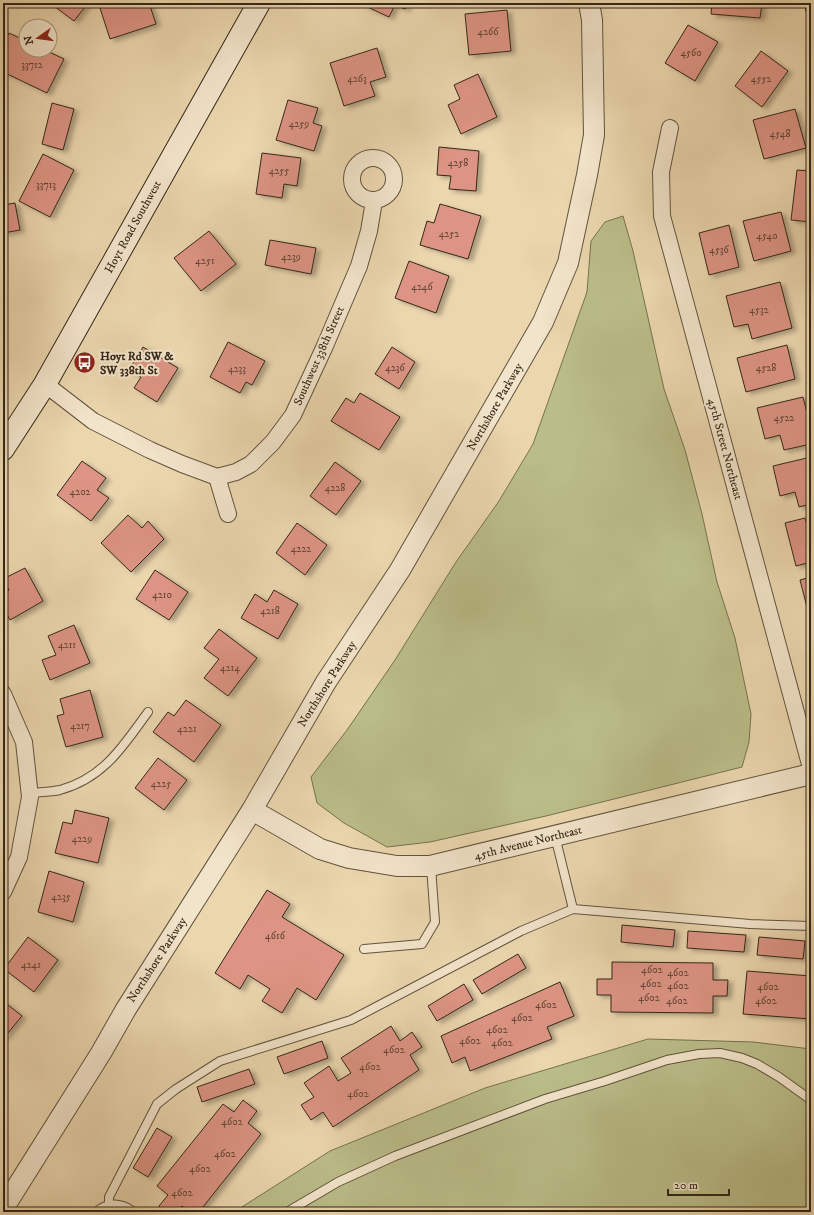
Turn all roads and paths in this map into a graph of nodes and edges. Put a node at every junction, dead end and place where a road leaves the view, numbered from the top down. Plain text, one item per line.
1 (259, 3) edge
2 (589, 3) edge
3 (670, 128) dead end
4 (374, 201) dead end
5 (45, 384) junction
6 (3, 449) edge
7 (217, 477) junction
8 (228, 514) dead end
9 (3, 694) edge
10 (148, 712) dead end
11 (811, 768) edge
12 (811, 774) edge
13 (30, 793) junction
14 (252, 810) junction
15 (555, 836) junction
16 (430, 866) junction
17 (3, 892) edge
18 (573, 908) junction
19 (811, 926) edge
20 (364, 949) dead end
21 (811, 1100) edge
22 (109, 1204) junction
23 (3, 1210) edge
24 (96, 1212) edge
25 (134, 1212) edge
26 (287, 1212) edge

1 - 5 main road, Hoyt Road Southwest
2 - 14 street, Northshore Parkway
3 - 11 street, 45th Street Northeast
4 - 7 street, Southwest 338th Street
5 - 6 main road, Hoyt Road Southwest
5 - 7 street
7 - 8 street
9 - 13 street
10 - 13 lane
12 - 15 street, 45th Avenue Northeast
13 - 17 street
14 - 16 street, 45th Avenue Northeast
14 - 23 street, Northshore Parkway
15 - 16 street, 45th Avenue Northeast
15 - 18 lane
16 - 20 lane
18 - 19 lane
18 - 22 lane
21 - 26 lane
22 - 24 lane
22 - 25 lane

